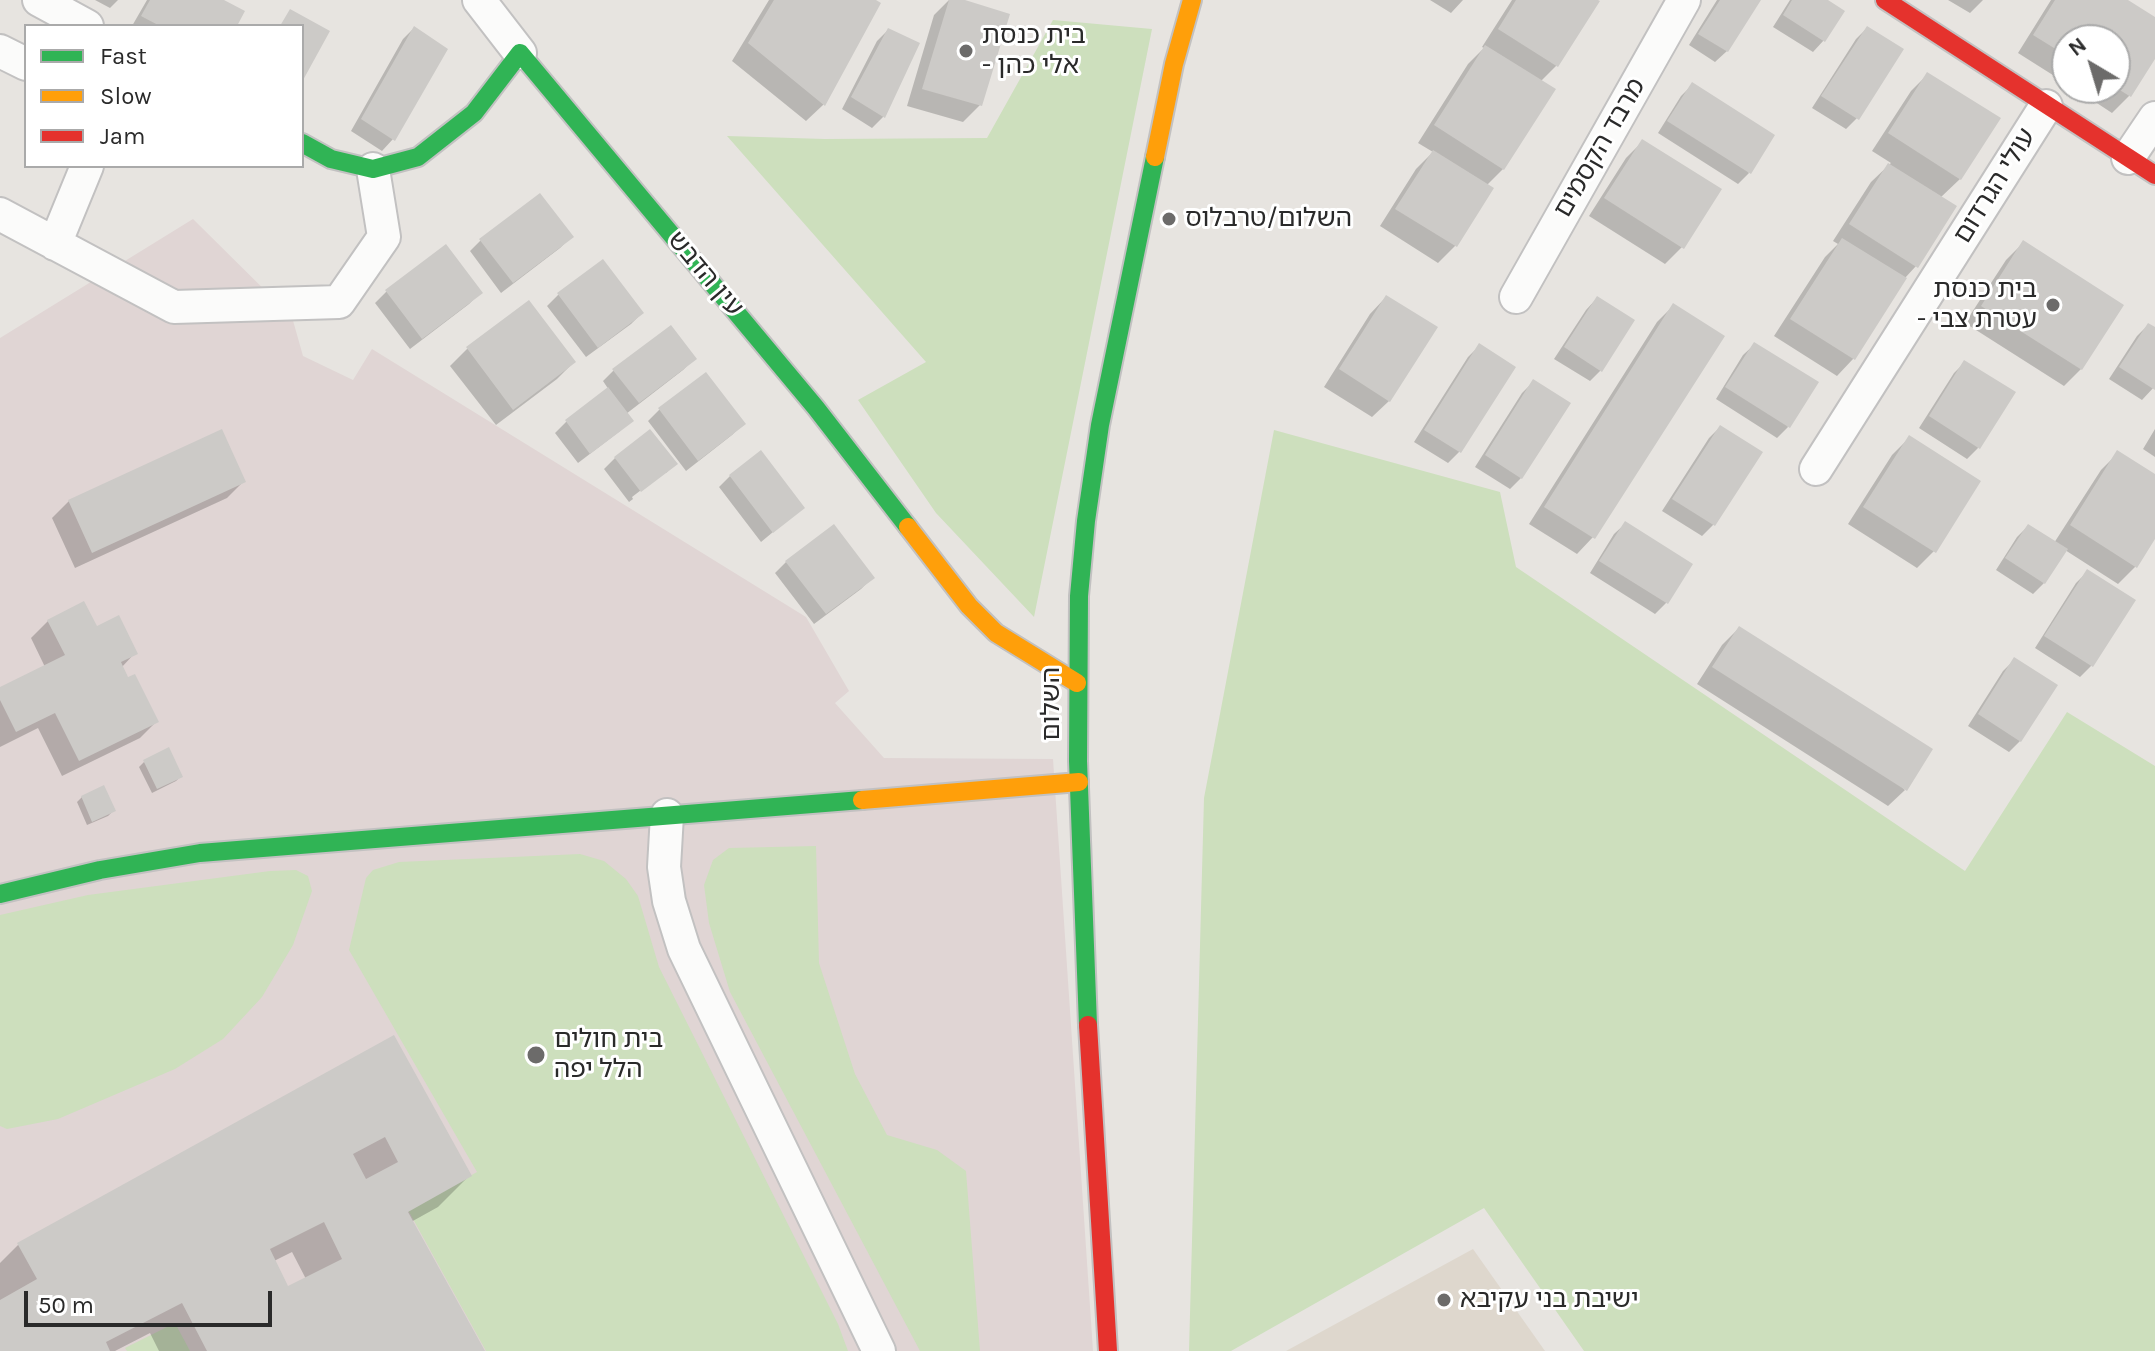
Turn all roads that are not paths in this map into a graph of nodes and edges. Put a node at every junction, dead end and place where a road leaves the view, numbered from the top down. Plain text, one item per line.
1 (39, 0) edge
2 (479, 0) edge
3 (1180, 0) edge
4 (1192, 0) edge
5 (1684, 0) edge
6 (1885, 0) edge
7 (83, 24) edge
8 (0, 51) edge
9 (520, 53) junction
10 (24, 63) edge
11 (1174, 64) junction
12 (2046, 106) junction
13 (2155, 118) edge
14 (304, 144) edge
15 (2128, 158) junction
16 (86, 168) edge
17 (373, 169) junction
18 (2155, 175) edge
19 (0, 214) edge
20 (55, 244) junction
21 (1516, 297) dead end
22 (1816, 469) dead end
23 (1077, 683) junction
24 (1079, 782) junction
25 (667, 815) junction
26 (0, 894) edge
27 (879, 1351) edge
28 (1108, 1351) edge

1 - 7 street
2 - 9 street
3 - 11 street, השלום
4 - 11 street, השלום
5 - 21 street, מרבד הקסמים
6 - 12 street
8 - 10 street
9 - 17 street
9 - 23 street, עין הדבש
11 - 23 street, השלום
12 - 15 street
12 - 22 street, עולי הגרדום
13 - 15 street
14 - 17 street
15 - 18 street
16 - 20 street
17 - 20 street
19 - 20 street
23 - 24 street, השלום
24 - 25 street
24 - 28 street, השלום
25 - 26 street
25 - 27 street

